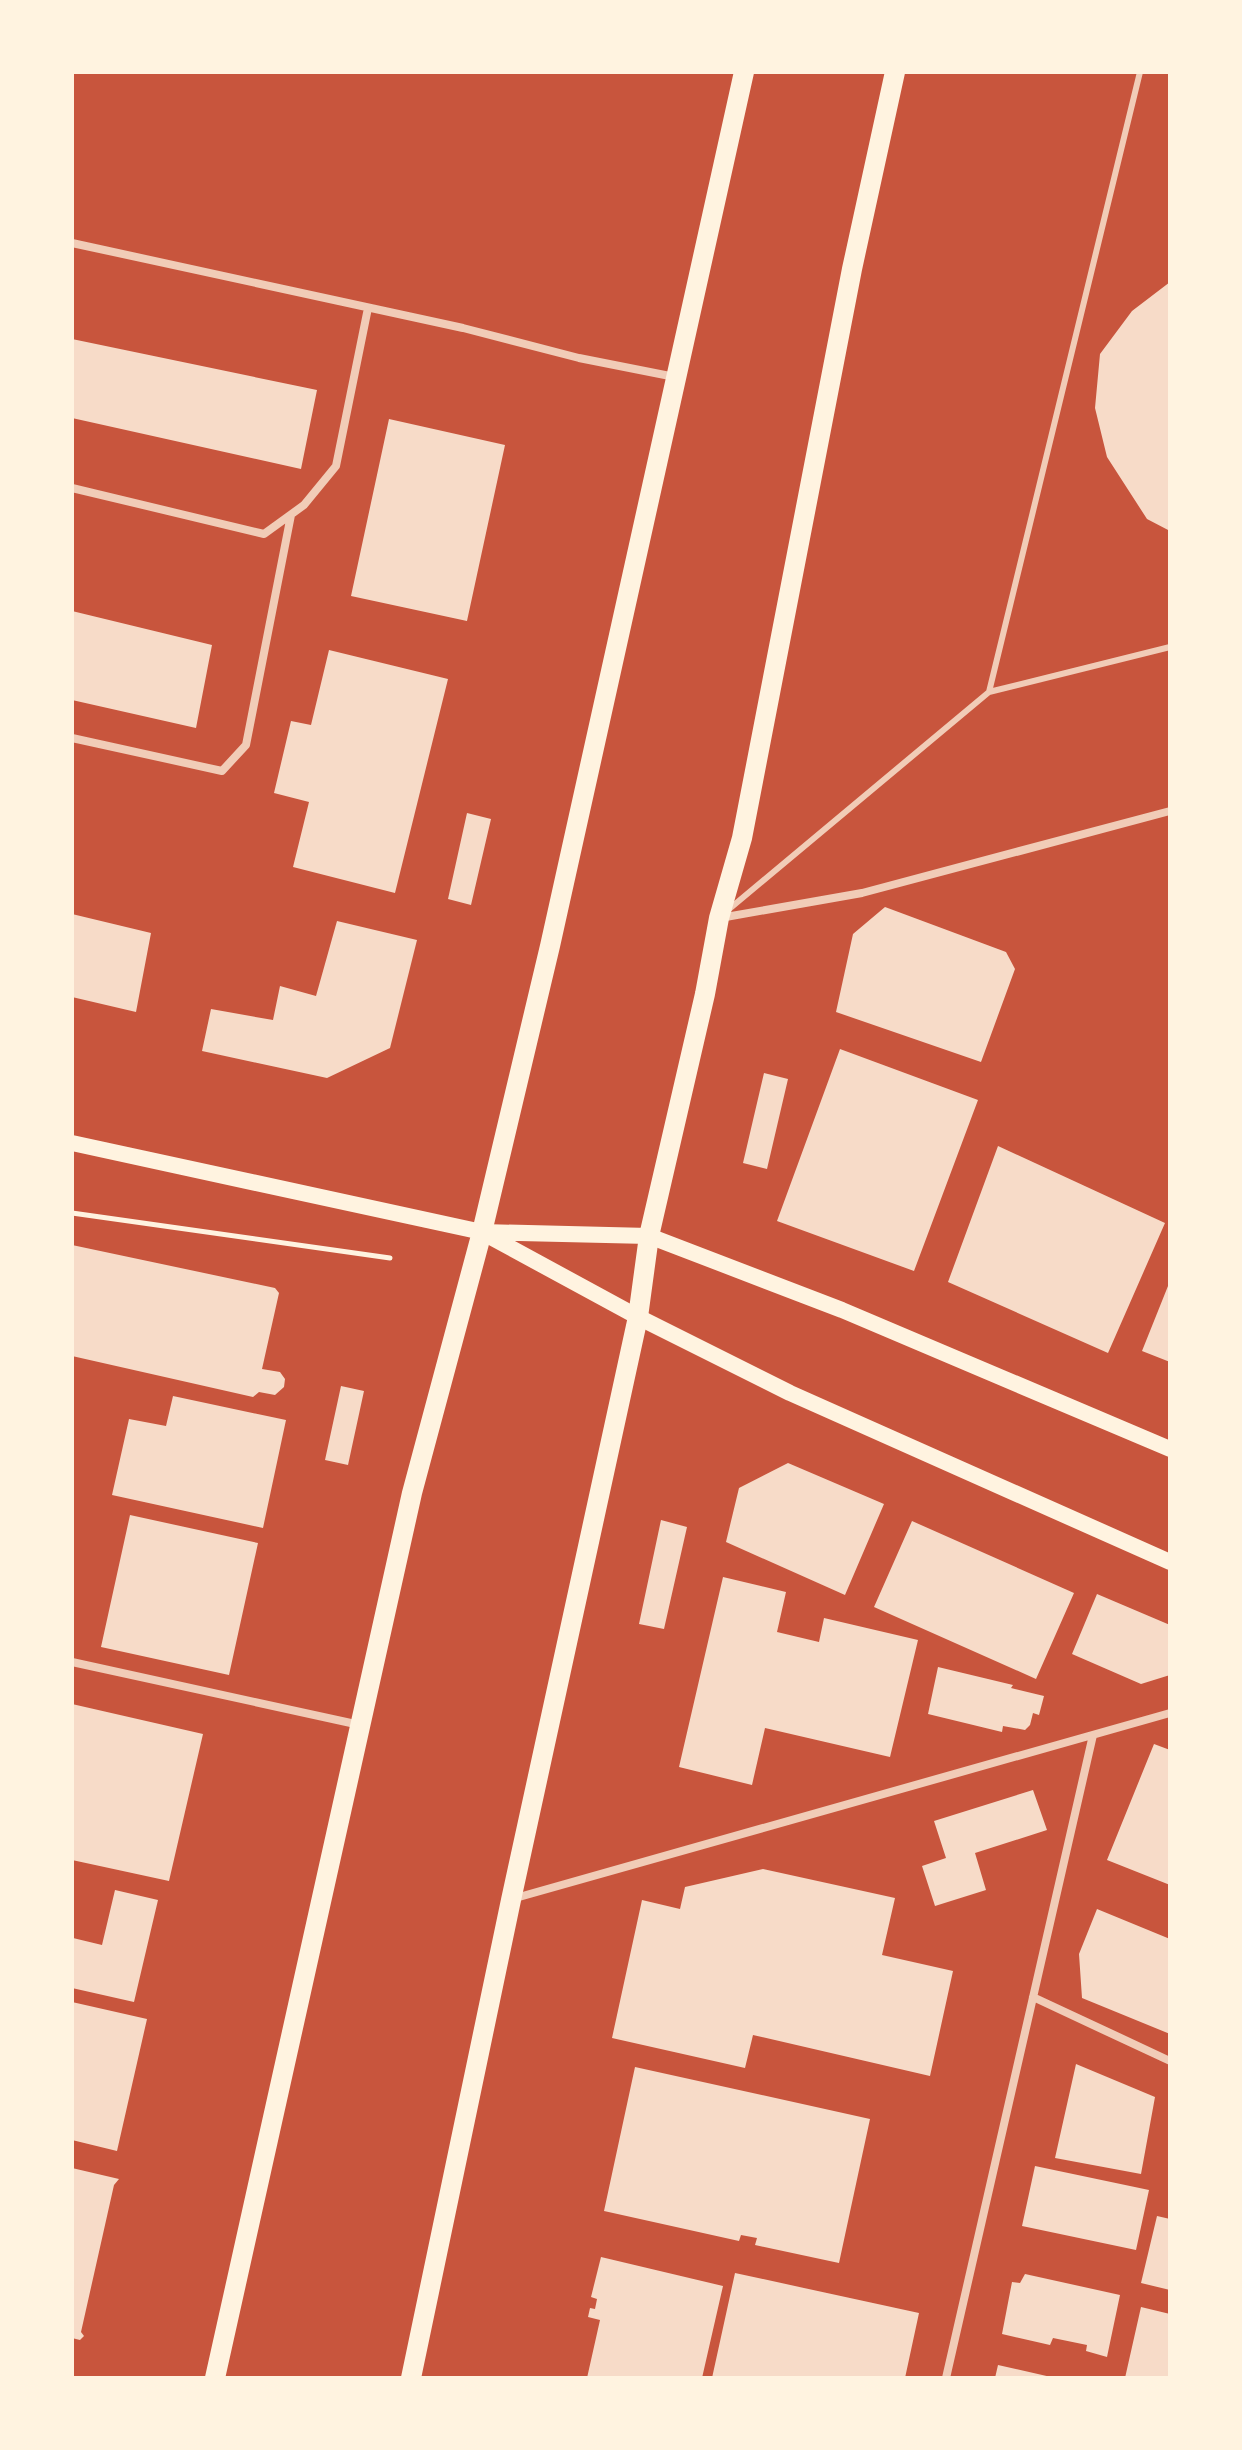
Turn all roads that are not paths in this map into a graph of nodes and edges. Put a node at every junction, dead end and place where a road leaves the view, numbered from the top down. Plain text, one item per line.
1 (744, 72) edge
2 (895, 72) edge
3 (1140, 72) edge
4 (72, 243) edge
5 (368, 308) junction
6 (676, 377) junction
7 (72, 488) edge
8 (291, 515) junction
9 (1170, 647) edge
10 (989, 692) junction
11 (72, 738) edge
12 (1170, 811) edge
13 (719, 918) junction
14 (72, 1143) edge
15 (482, 1232) junction
16 (649, 1236) junction
17 (638, 1317) junction
18 (1170, 1449) edge
19 (1170, 1562) edge
20 (72, 1662) edge
21 (1170, 1713) edge
22 (360, 1725) junction
23 (1093, 1735) junction
24 (511, 1900) junction
25 (1033, 1997) junction
26 (1170, 2061) edge
27 (215, 2378) edge
28 (411, 2378) edge
29 (946, 2378) edge

1 - 6 main road
2 - 13 main road
3 - 10 lane
4 - 5 street
5 - 6 street
5 - 8 street
6 - 15 main road
7 - 8 street
8 - 11 street
9 - 10 lane
10 - 13 lane
12 - 13 street
13 - 16 main road
14 - 15 main road
15 - 16 main road
15 - 17 main road
15 - 22 main road
16 - 17 main road
16 - 18 main road
17 - 19 main road
17 - 24 main road
20 - 22 street
21 - 23 street
22 - 27 main road
23 - 24 street
23 - 25 street
24 - 28 main road
25 - 26 street
25 - 29 street

